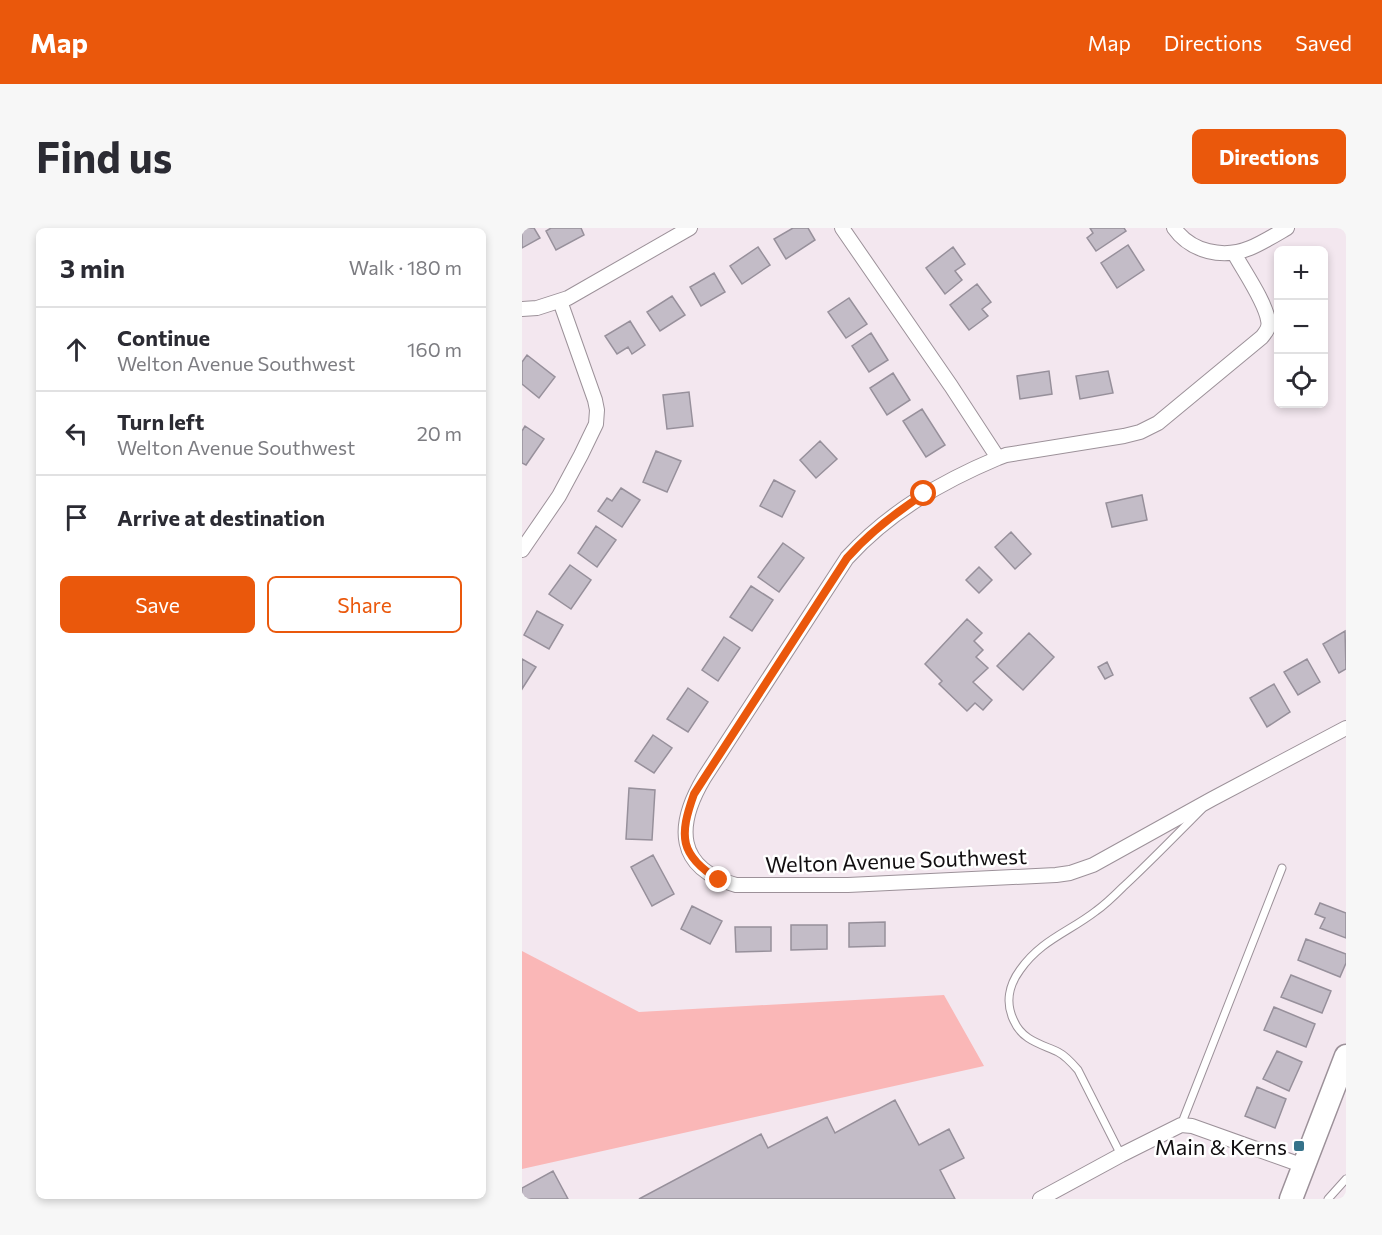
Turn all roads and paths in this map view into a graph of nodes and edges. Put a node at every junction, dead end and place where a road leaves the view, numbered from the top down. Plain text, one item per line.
1 (690, 228) edge
2 (842, 228) edge
3 (1173, 228) edge
4 (1287, 228) edge
5 (1234, 253) junction
6 (560, 301) junction
7 (522, 309) edge
8 (998, 458) junction
9 (522, 550) edge
10 (1346, 728) edge
11 (1212, 799) junction
12 (1282, 868) dead end
13 (1346, 1056) edge
14 (1181, 1125) junction
15 (1121, 1155) junction
16 (1304, 1166) junction
17 (1346, 1179) edge
18 (1040, 1199) edge
19 (1291, 1199) edge
20 (1328, 1199) edge

1 - 6 street
2 - 8 street
3 - 5 street
4 - 5 street
5 - 8 street, Welton Avenue Southwest
6 - 7 street
6 - 9 street
8 - 11 street, Welton Avenue Southwest
10 - 11 street, Welton Avenue Southwest
11 - 15 lane
12 - 14 lane
13 - 16 main road
14 - 15 street
14 - 16 street
15 - 18 street
16 - 19 main road
17 - 20 lane

